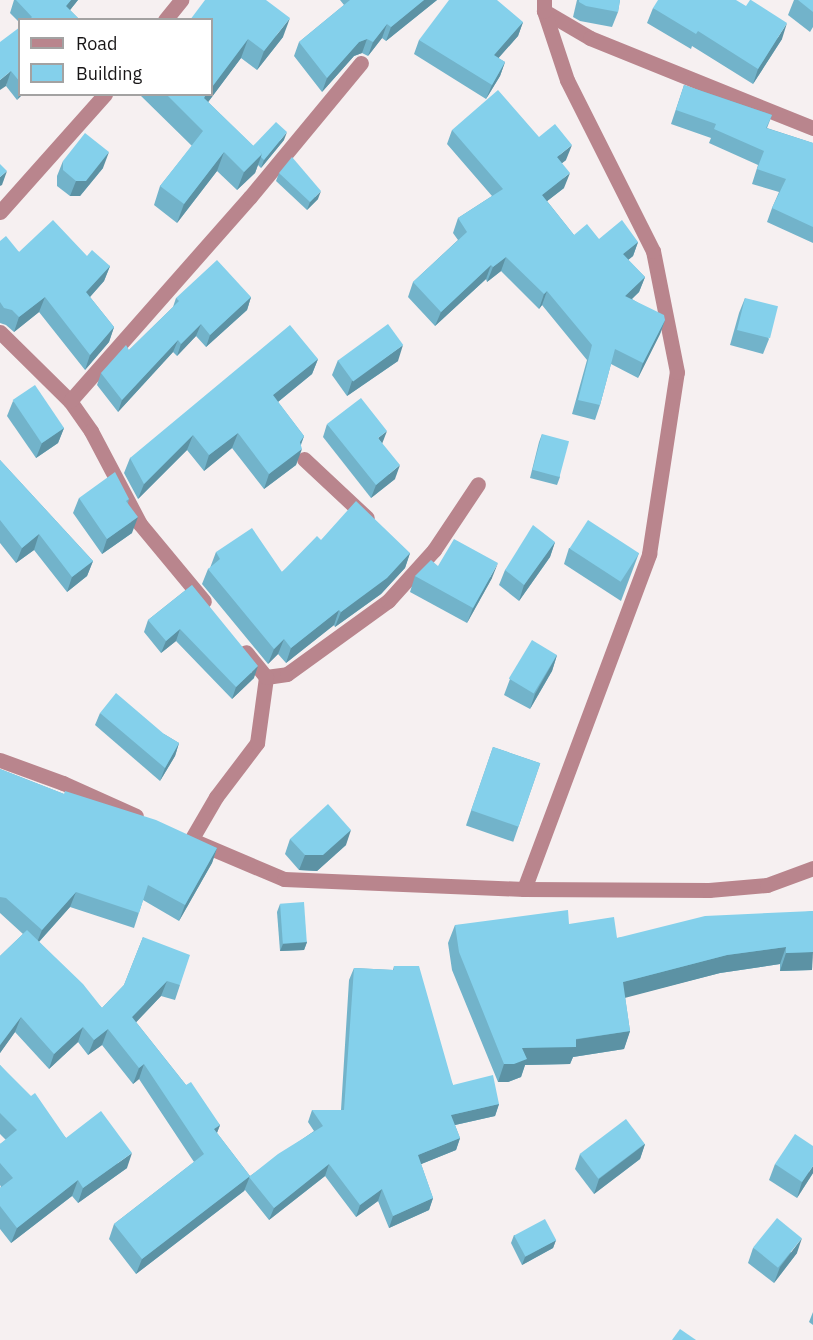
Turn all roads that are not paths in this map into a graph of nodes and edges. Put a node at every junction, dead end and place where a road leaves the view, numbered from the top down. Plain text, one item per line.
1 (181, 0) edge
2 (544, 5) edge
3 (167, 18) edge
4 (361, 63) dead end
5 (103, 96) edge
6 (813, 128) edge
7 (0, 212) edge
8 (0, 332) edge
9 (69, 401) junction
10 (304, 459) dead end
11 (478, 484) dead end
12 (378, 529) edge
13 (214, 614) edge
14 (237, 641) edge
15 (266, 677) junction
16 (0, 760) edge
17 (148, 821) edge
18 (813, 868) edge
19 (524, 889) junction

1 - 3 street
2 - 6 street
2 - 19 street
4 - 9 street
5 - 7 street
8 - 9 street
9 - 13 street
10 - 12 street
11 - 15 street
14 - 15 street
15 - 19 street
16 - 17 street
18 - 19 street

